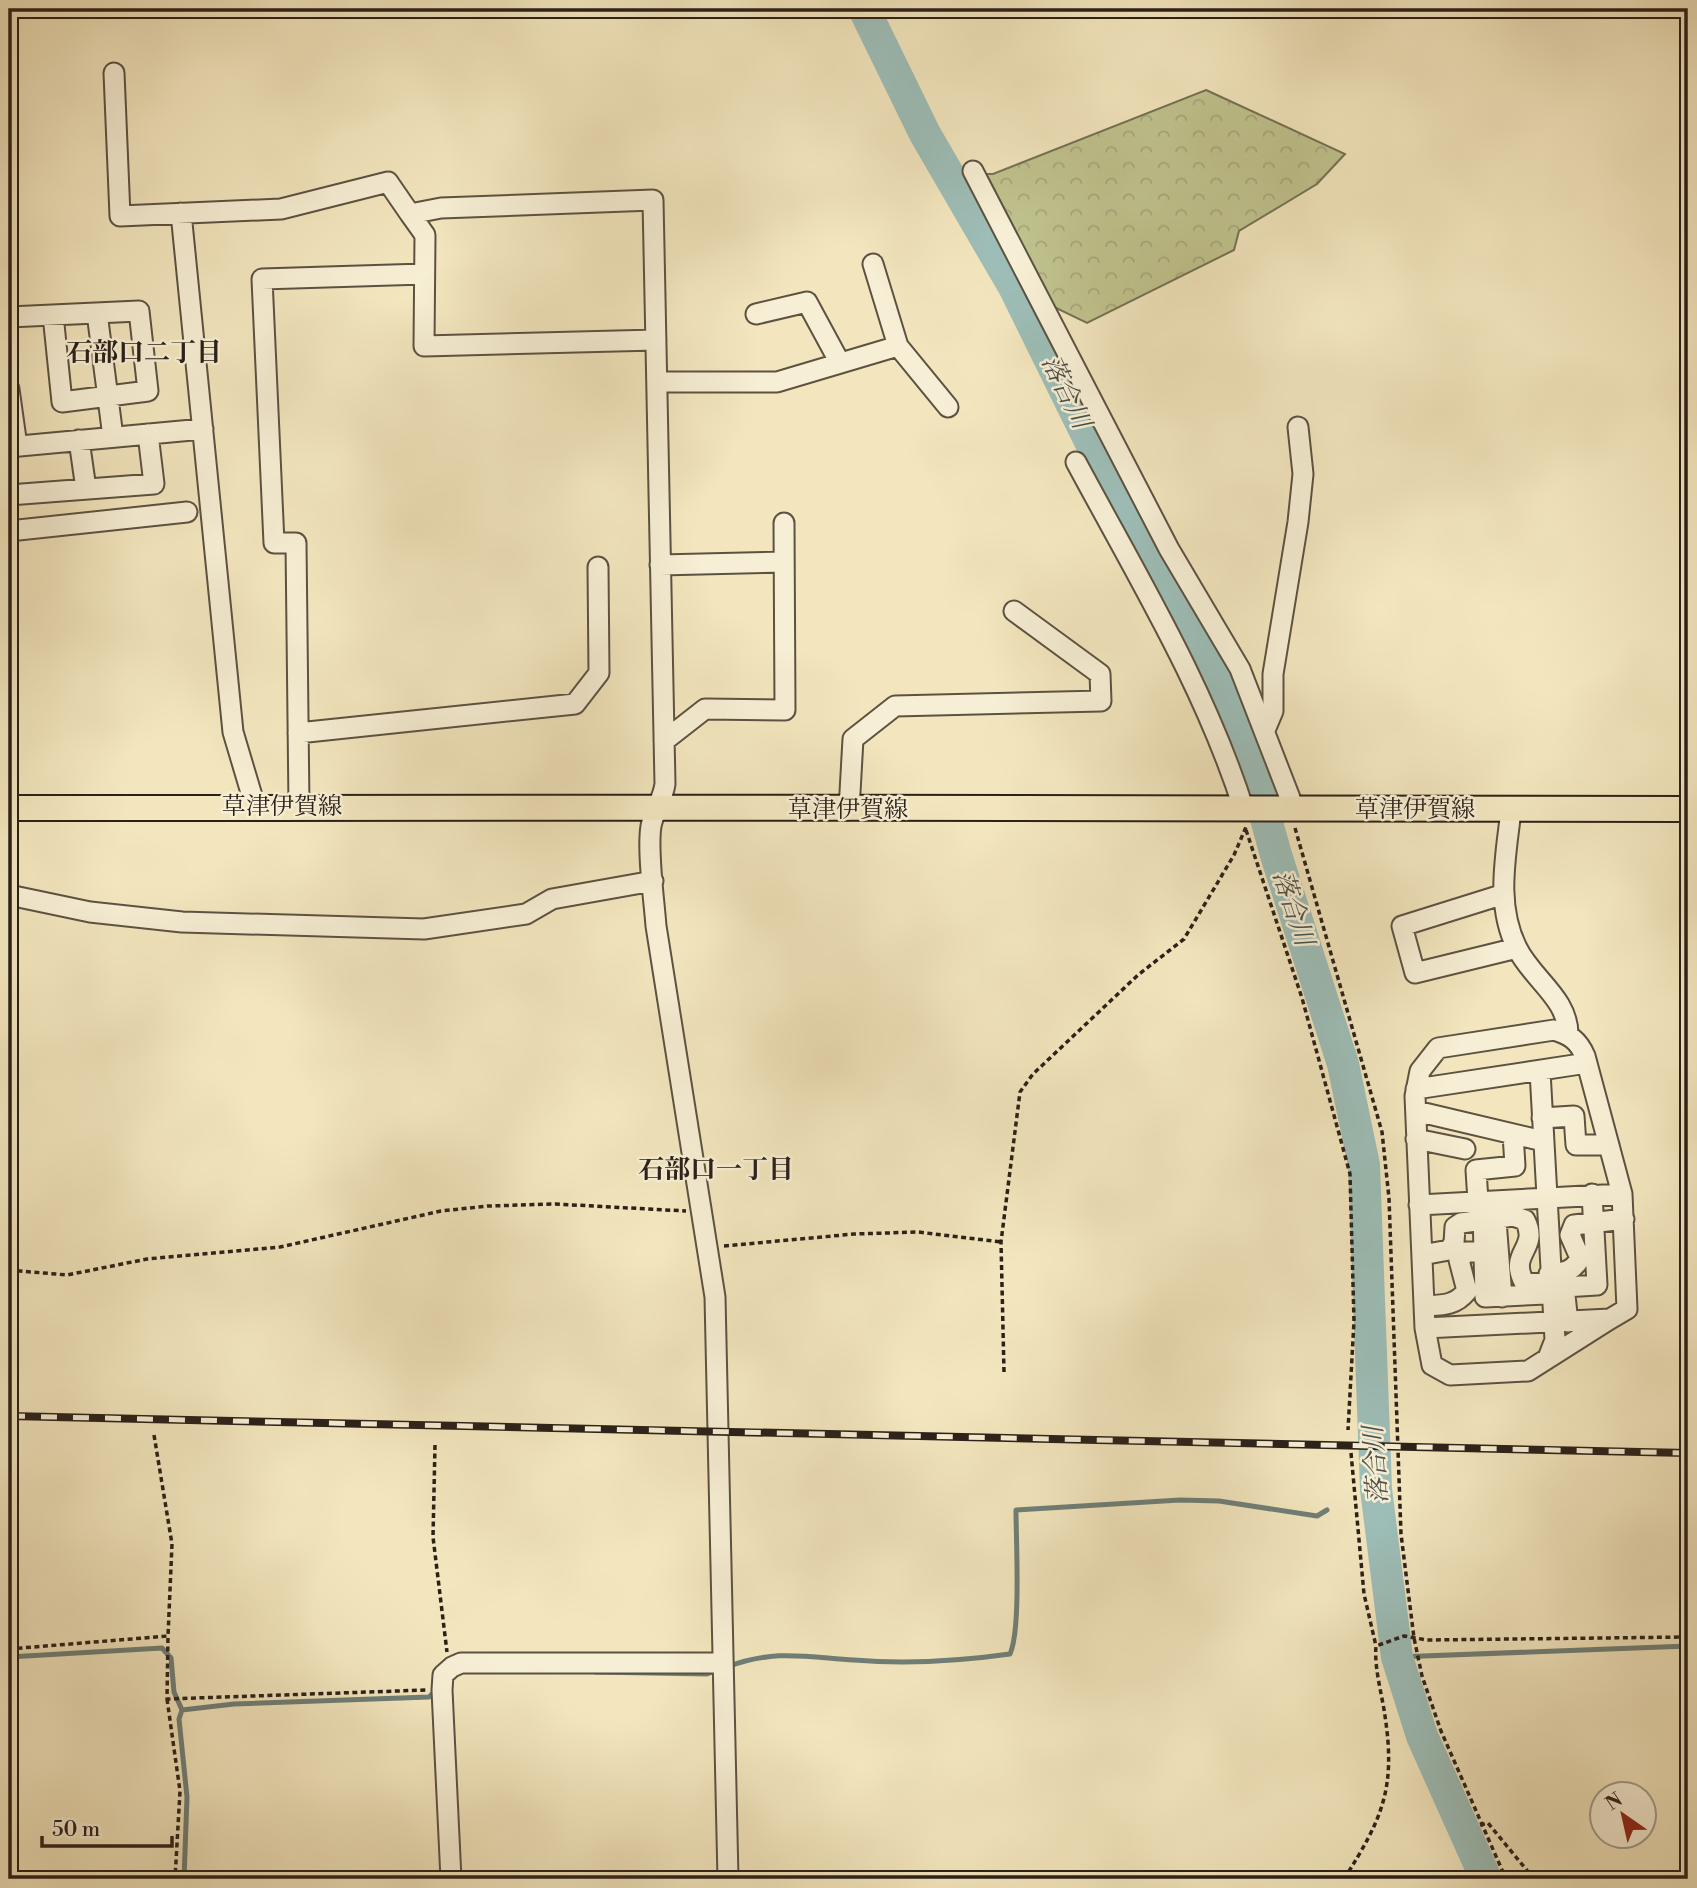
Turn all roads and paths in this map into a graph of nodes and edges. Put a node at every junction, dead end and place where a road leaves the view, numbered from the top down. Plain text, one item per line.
1 (114, 73) dead end
2 (973, 171) dead end
3 (181, 213) junction
4 (410, 214) junction
5 (873, 264) dead end
6 (424, 274) junction
7 (97, 313) junction
8 (756, 314) dead end
9 (53, 315) junction
10 (9, 317) edge
11 (656, 340) junction
12 (898, 346) junction
13 (840, 363) junction
14 (657, 382) junction
15 (9, 389) edge
16 (108, 396) junction
17 (948, 407) dead end
18 (1297, 427) dead end
19 (202, 429) junction
20 (148, 434) junction
21 (113, 437) junction
22 (79, 440) junction
23 (13, 446) edge
24 (1076, 462) dead end
25 (86, 489) junction
26 (9, 495) edge
27 (187, 512) dead end
28 (784, 523) dead end
29 (9, 531) edge
30 (785, 562) junction
31 (660, 565) junction
32 (598, 567) dead end
33 (1014, 611) dead end
34 (1265, 730) junction
35 (298, 733) junction
36 (664, 741) junction
37 (255, 806) junction
38 (299, 806) junction
39 (9, 808) edge
40 (658, 809) junction
41 (1688, 809) edge
42 (849, 810) junction
43 (1286, 810) junction
44 (1511, 810) junction
45 (1247, 817) junction
46 (653, 881) junction
47 (9, 895) edge
48 (1501, 895) junction
49 (1517, 948) junction
50 (1569, 1034) junction
51 (1587, 1063) junction
52 (1540, 1071) junction
53 (1416, 1089) junction
54 (1472, 1103) dead end
55 (1416, 1111) junction
56 (1542, 1118) junction
57 (1466, 1123) junction
58 (1513, 1134) junction
59 (1416, 1139) junction
60 (1543, 1141) junction
61 (1609, 1145) junction
62 (1452, 1152) dead end
63 (1592, 1194) junction
64 (1622, 1194) junction
65 (1546, 1197) junction
66 (1419, 1205) junction
67 (1487, 1209) junction
68 (702, 1212) junction
69 (1624, 1219) junction
70 (1593, 1221) junction
71 (1001, 1242) junction
72 (1498, 1246) junction
73 (708, 1248) junction
74 (1422, 1255) junction
75 (9, 1270) edge
76 (1550, 1284) junction
77 (1424, 1306) junction
78 (1609, 1319) junction
79 (1560, 1323) junction
80 (1426, 1328) junction
81 (1548, 1357) junction
82 (1004, 1372) dead end
83 (1348, 1430) dead end
84 (154, 1435) dead end
85 (435, 1445) dead end
86 (1351, 1453) dead end
87 (168, 1636) junction
88 (1688, 1637) edge
89 (1414, 1638) junction
90 (1376, 1646) junction
91 (9, 1649) edge
92 (721, 1662) junction
93 (452, 1667) junction
94 (442, 1690) junction
95 (167, 1699) junction
96 (1480, 1825) junction
97 (175, 1879) edge
98 (451, 1879) edge
99 (729, 1879) edge
100 (1344, 1879) edge
101 (1506, 1879) edge
102 (1534, 1879) edge

1 - 3 street
2 - 34 street
3 - 4 street
3 - 19 street
4 - 6 street
4 - 11 street
5 - 12 street
6 - 11 street
6 - 35 street
7 - 9 street
7 - 16 street
7 - 16 street
8 - 13 street
9 - 10 street
9 - 16 street
11 - 14 street
12 - 13 street
12 - 17 street
13 - 14 street
14 - 31 street
15 - 23 street
16 - 21 street
18 - 34 street
19 - 20 street
19 - 37 street
20 - 21 street
20 - 25 street
21 - 22 street
22 - 23 street
22 - 25 street
24 - 45 street
25 - 26 street
27 - 29 street
28 - 30 street
30 - 31 street
30 - 36 street
31 - 36 street
32 - 35 street
33 - 42 street
34 - 43 street
35 - 38 street
36 - 40 street
37 - 38 main road, 草津伊賀線
37 - 39 main road, 草津伊賀線
38 - 40 main road, 草津伊賀線
40 - 42 main road, 草津伊賀線
40 - 46 street
41 - 44 main road, 草津伊賀線
42 - 45 main road, 草津伊賀線
43 - 44 main road, 草津伊賀線
43 - 45 main road, 草津伊賀線
43 - 89 path
44 - 48 street
45 - 71 path
45 - 83 path
46 - 47 street
46 - 68 street
48 - 49 street
48 - 49 street
49 - 50 street
50 - 51 street
50 - 53 street
51 - 52 street
51 - 61 street
52 - 53 street
52 - 56 street
53 - 55 street
54 - 57 street
55 - 57 street
55 - 59 street
56 - 60 street
56 - 61 street
57 - 58 street
58 - 60 street
58 - 67 street
59 - 62 street
59 - 66 street
60 - 65 street
61 - 64 street
63 - 64 street
63 - 65 street
63 - 70 street
64 - 69 street
65 - 67 street
65 - 76 street
66 - 67 street
66 - 74 street
67 - 72 street
67 - 74 street
67 - 76 street
68 - 73 street
68 - 75 path
69 - 70 street
69 - 78 street
70 - 76 street
70 - 79 street
71 - 73 path
71 - 82 path
72 - 76 street
72 - 77 street
73 - 92 street
74 - 77 street
76 - 79 street
77 - 80 street
78 - 79 street
78 - 81 street
79 - 80 street
79 - 81 street
80 - 81 street
84 - 87 path
85 - 93 path
86 - 90 path
87 - 91 path
87 - 95 path
88 - 89 path
89 - 90 path
89 - 96 path
90 - 100 path
92 - 93 street
92 - 99 street
93 - 94 street
94 - 95 path
94 - 98 street
95 - 97 path
96 - 101 path
96 - 102 path

